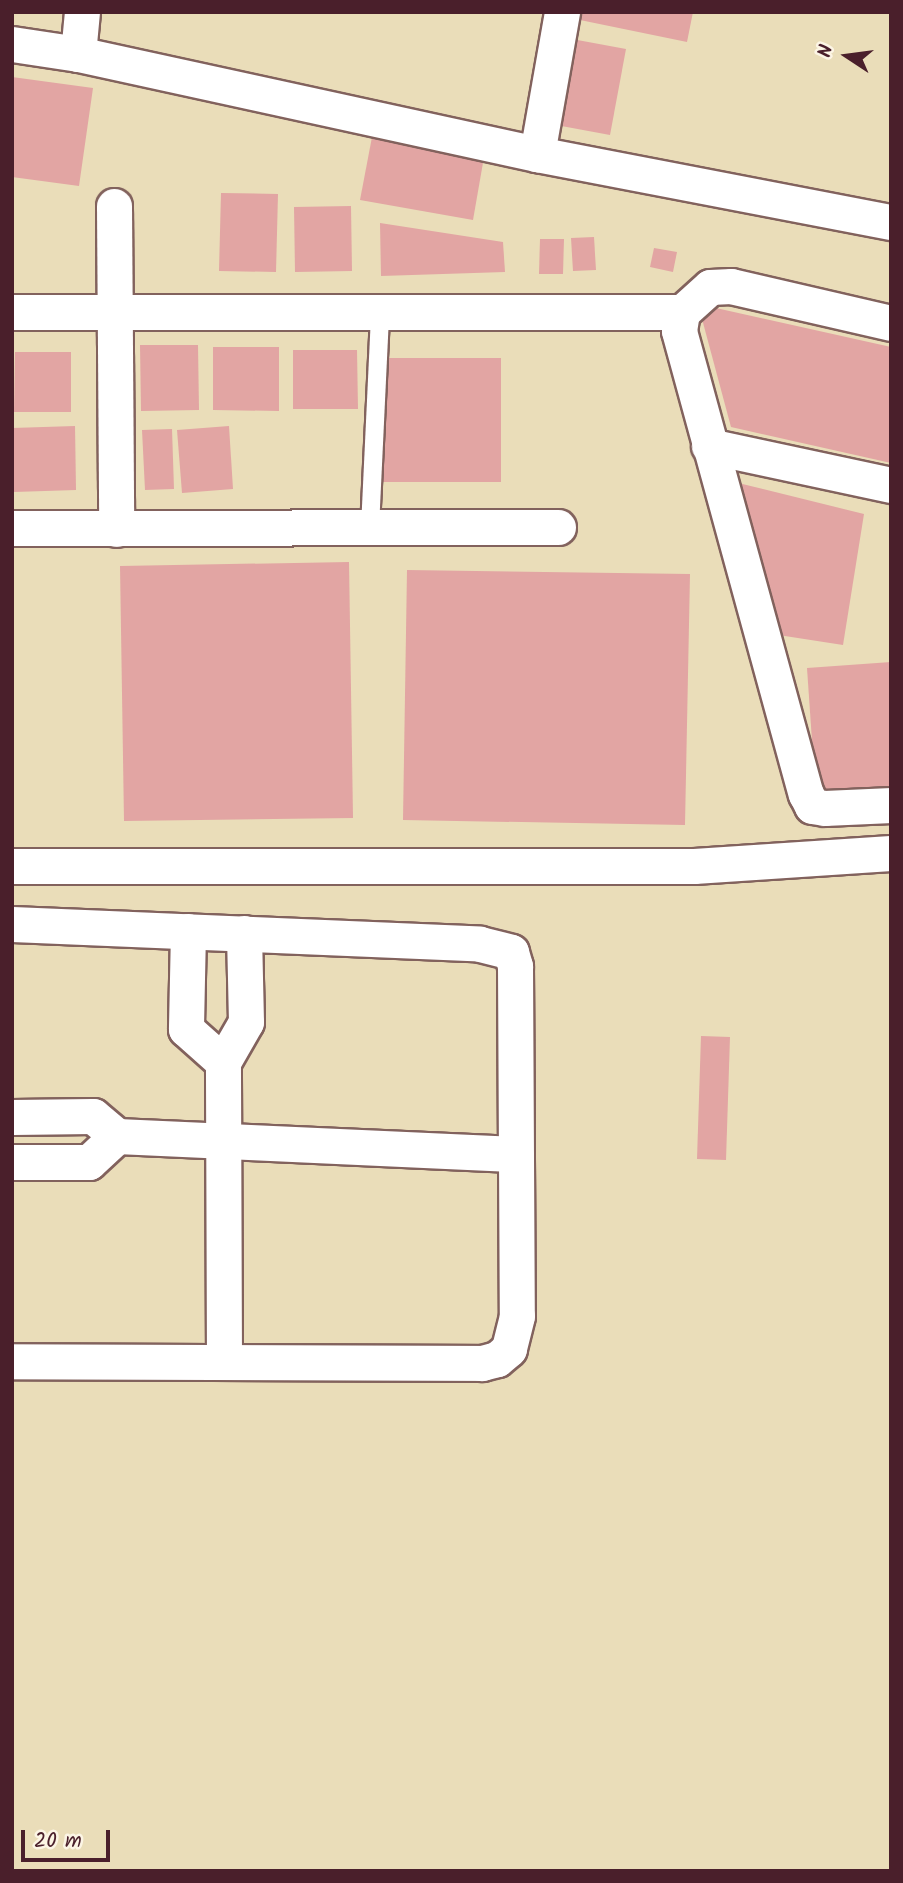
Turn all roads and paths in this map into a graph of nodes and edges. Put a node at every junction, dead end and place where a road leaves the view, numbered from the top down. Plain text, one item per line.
1 (82, 12) edge
2 (562, 12) edge
3 (12, 44) edge
4 (78, 54) junction
5 (537, 154) junction
6 (114, 206) dead end
7 (891, 222) edge
8 (12, 312) edge
9 (380, 312) junction
10 (682, 312) junction
11 (115, 313) junction
12 (891, 323) edge
13 (709, 446) junction
14 (891, 485) edge
15 (558, 527) dead end
16 (12, 528) edge
17 (370, 528) junction
18 (116, 529) junction
19 (891, 805) edge
20 (891, 853) edge
21 (12, 866) edge
22 (12, 924) edge
23 (188, 932) junction
24 (244, 933) junction
25 (223, 1062) junction
26 (12, 1117) edge
27 (117, 1136) junction
28 (225, 1142) junction
29 (516, 1154) junction
30 (12, 1162) edge
31 (12, 1361) edge
32 (224, 1362) junction

1 - 4 street
2 - 5 street
3 - 4 street
4 - 5 street
5 - 7 street
6 - 11 street
8 - 11 street
9 - 10 street
9 - 11 street
9 - 17 lane
10 - 12 street
10 - 13 street
11 - 18 street
13 - 14 street
13 - 19 street
15 - 17 street
16 - 18 street
17 - 18 street
20 - 21 street
22 - 23 street
23 - 24 street
23 - 25 street
24 - 25 street
24 - 29 street
25 - 28 street
26 - 27 street
27 - 28 street
27 - 30 street
28 - 29 street
28 - 32 street
29 - 32 street
31 - 32 street

